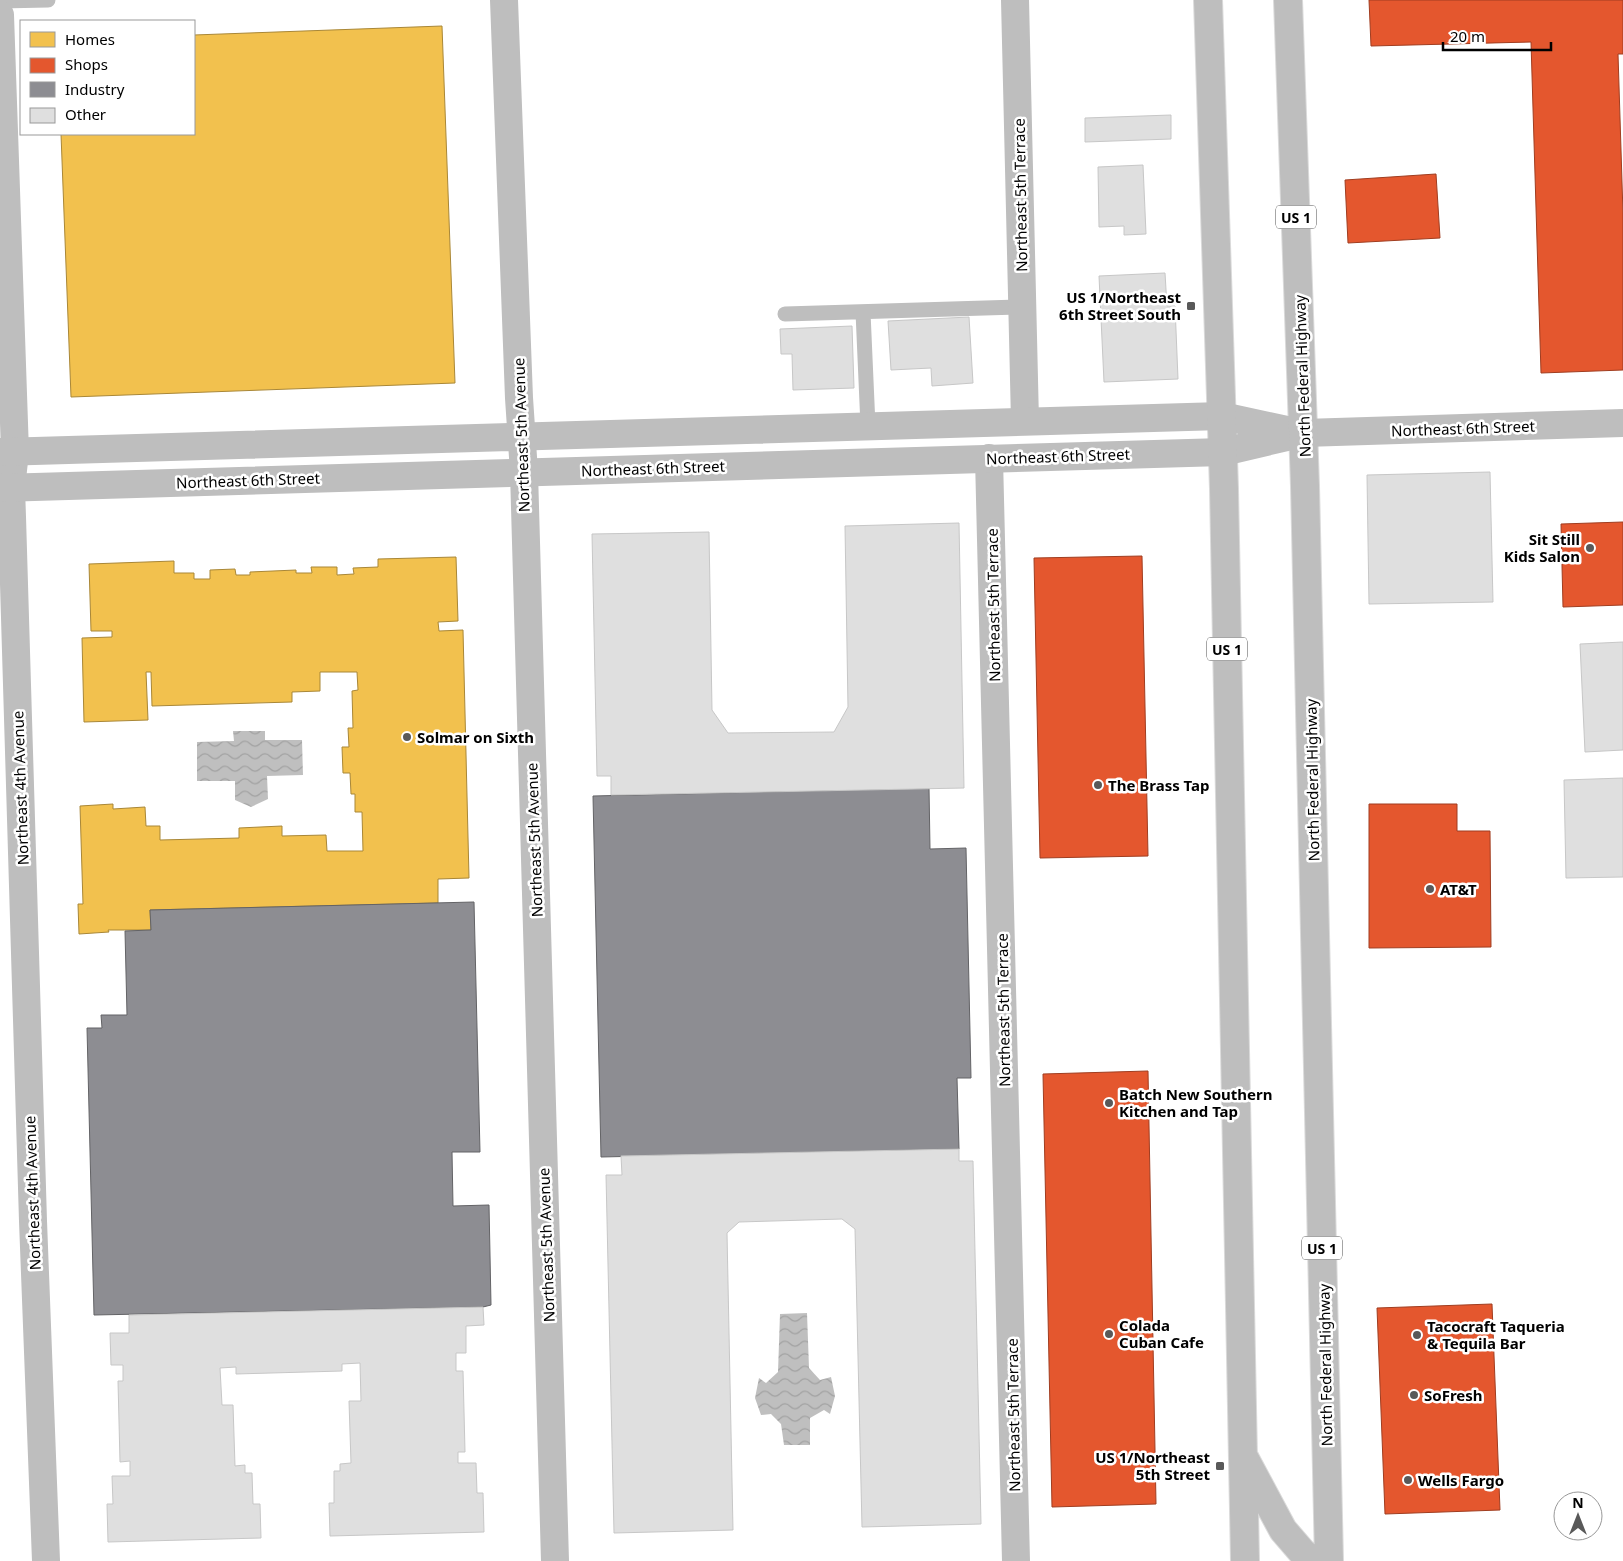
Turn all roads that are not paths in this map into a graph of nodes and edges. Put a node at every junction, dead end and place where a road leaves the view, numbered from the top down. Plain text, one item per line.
1 (48, 0) edge
2 (504, 0) edge
3 (1015, 0) edge
4 (1208, 0) edge
5 (1288, 0) edge
6 (0, 1) edge
7 (0, 15) edge
8 (1022, 307) junction
9 (863, 312) junction
10 (785, 314) dead end
11 (1222, 416) junction
12 (1025, 421) junction
13 (1623, 423) edge
14 (868, 426) junction
15 (1304, 433) junction
16 (520, 436) junction
17 (8, 452) edge
18 (1223, 452) junction
19 (989, 458) junction
20 (524, 472) junction
21 (6, 488) edge
22 (1243, 1456) junction
23 (46, 1561) edge
24 (549, 1561) edge
25 (555, 1561) edge
26 (562, 1561) edge
27 (1016, 1561) edge
28 (1245, 1561) edge
29 (1313, 1561) edge
30 (1329, 1561) edge

1 - 6 lane
2 - 16 street, Northeast 5th Avenue
3 - 8 street, Northeast 5th Terrace
4 - 11 street, US 1
5 - 15 street, North Federal Highway / US 1
7 - 17 street, Northeast 4th Avenue
8 - 9 lane
8 - 12 street, Northeast 5th Terrace
9 - 10 lane
9 - 14 lane
11 - 12 street, Northeast 6th Street
11 - 15 street, Northeast 6th Street
11 - 18 street, US 1
12 - 14 street, Northeast 6th Street
13 - 15 street, Northeast 6th Street
14 - 16 street, Northeast 6th Street
15 - 18 street, Northeast 6th Street
15 - 30 street, North Federal Highway / US 1
16 - 17 street, Northeast 6th Street
16 - 20 street, Northeast 5th Avenue
17 - 21 street, Northeast 4th Avenue
18 - 19 street, Northeast 6th Street
18 - 22 street, US 1
19 - 20 street, Northeast 6th Street
19 - 27 street, Northeast 5th Terrace
20 - 21 street, Northeast 6th Street
20 - 25 street, Northeast 5th Avenue
21 - 23 street, Northeast 4th Avenue
22 - 28 street, US 1
22 - 29 street
24 - 25 street
25 - 26 street

